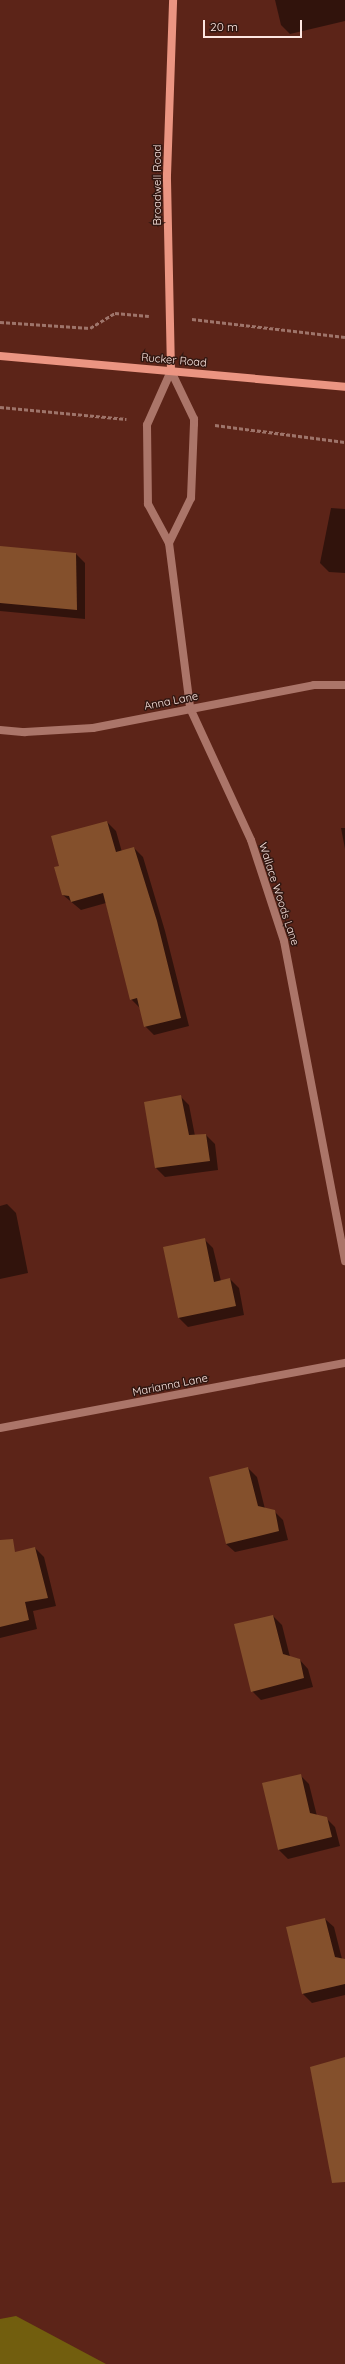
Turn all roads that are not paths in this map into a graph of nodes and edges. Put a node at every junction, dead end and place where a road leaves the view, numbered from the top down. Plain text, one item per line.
1 (173, 0) edge
2 (0, 356) edge
3 (171, 371) junction
4 (345, 387) edge
5 (169, 543) junction
6 (345, 685) edge
7 (190, 708) junction
8 (0, 730) edge
9 (345, 1261) edge
10 (345, 1363) edge
11 (0, 1428) edge

1 - 3 street, Broadwell Road
2 - 3 street, Rucker Road
3 - 4 street, Rucker Road
3 - 5 street, Wallace Woods Lane
3 - 5 street
5 - 7 street, Wallace Woods Lane
6 - 7 street, Anna Lane
7 - 8 street, Anna Lane
7 - 9 street, Wallace Woods Lane
10 - 11 street, Marianna Lane

